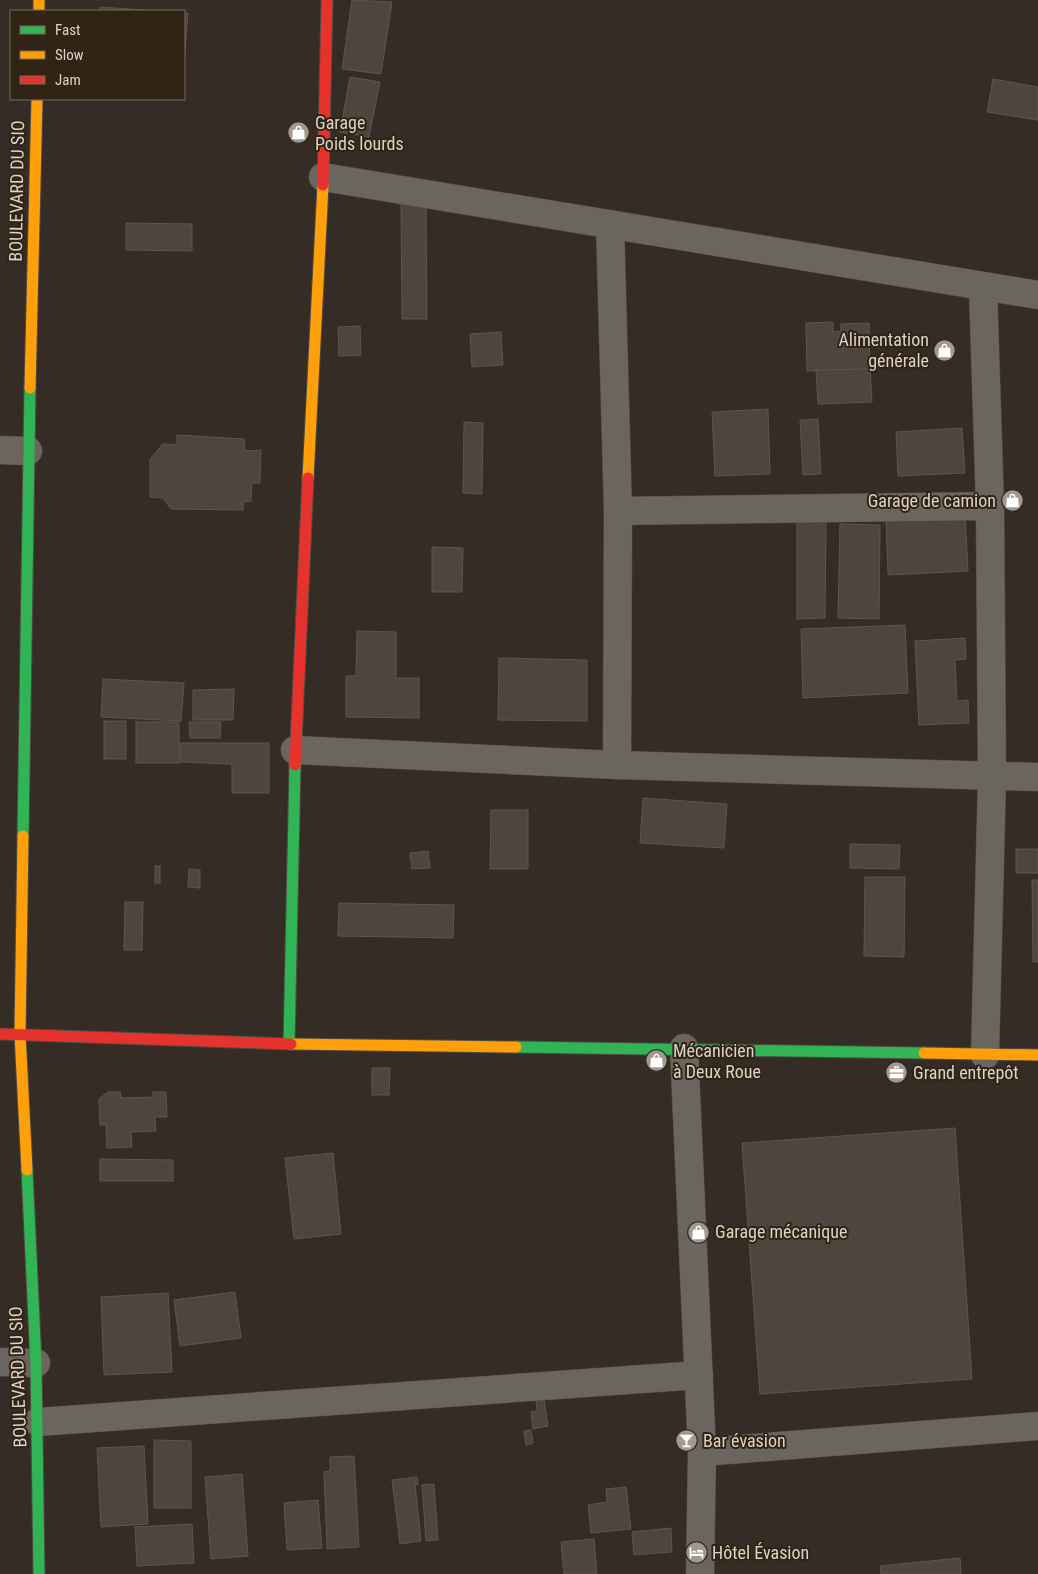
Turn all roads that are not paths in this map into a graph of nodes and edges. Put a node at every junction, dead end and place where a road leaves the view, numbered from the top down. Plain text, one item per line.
1 (327, 0) edge
2 (37, 100) edge
3 (323, 177) junction
4 (610, 224) junction
5 (983, 288) junction
6 (1038, 295) edge
7 (0, 450) edge
8 (28, 451) junction
9 (990, 506) junction
10 (618, 511) junction
11 (295, 750) junction
12 (617, 765) junction
13 (992, 777) junction
14 (1038, 777) edge
15 (0, 1034) edge
16 (20, 1034) junction
17 (289, 1044) junction
18 (684, 1048) junction
19 (985, 1054) junction
20 (1038, 1055) edge
21 (0, 1362) edge
22 (36, 1363) junction
23 (698, 1375) junction
24 (38, 1422) junction
25 (1038, 1426) edge
26 (702, 1452) junction
27 (39, 1574) edge
28 (700, 1574) edge

1 - 3 street
2 - 8 street, BOULEVARD DU SIO
3 - 4 street
3 - 11 street
4 - 5 street
4 - 10 street
5 - 6 street
5 - 9 street
7 - 8 street
8 - 16 street, BOULEVARD DU SIO
9 - 10 street
9 - 13 street
10 - 12 street
11 - 12 street
11 - 17 street
12 - 13 street
13 - 14 street
13 - 19 street
15 - 16 street
16 - 17 street
16 - 22 street, BOULEVARD DU SIO
17 - 18 street
18 - 19 street
18 - 23 street
19 - 20 street
21 - 22 street
22 - 24 street, BOULEVARD DU SIO
23 - 24 street
23 - 26 street
24 - 27 street, BOULEVARD DU SIO
25 - 26 street
26 - 28 street

